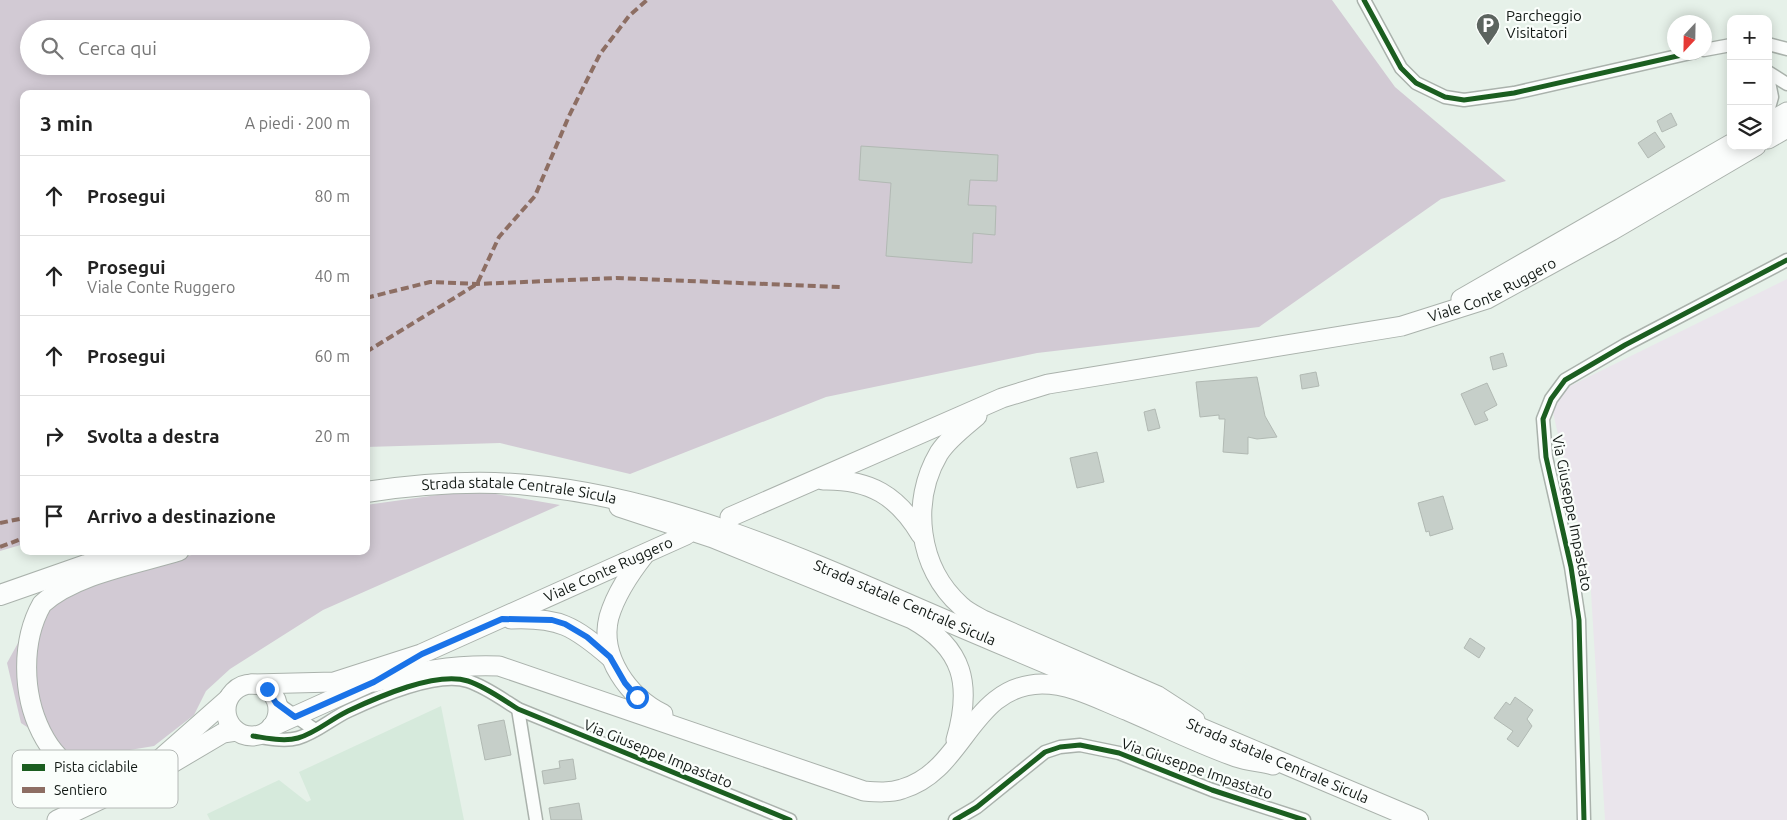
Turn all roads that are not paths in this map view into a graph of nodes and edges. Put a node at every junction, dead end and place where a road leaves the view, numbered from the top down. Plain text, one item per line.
1 (1364, 0) edge
2 (1772, 45) edge
3 (1727, 46) edge
4 (1712, 49) edge
5 (1787, 49) edge
6 (1712, 52) edge
7 (1727, 53) edge
8 (1667, 58) edge
9 (1772, 75) edge
10 (1787, 84) edge
11 (1787, 112) edge
12 (1787, 119) edge
13 (1772, 121) edge
14 (1772, 128) edge
15 (1787, 128) edge
16 (1772, 137) edge
17 (1727, 146) edge
18 (1734, 150) edge
19 (1749, 150) edge
20 (1624, 224) junction
21 (1787, 260) edge
22 (1428, 318) junction
23 (1002, 398) junction
24 (818, 480) junction
25 (570, 490) junction
26 (370, 492) edge
27 (730, 516) dead end
28 (686, 535) dead end
29 (922, 536) junction
30 (647, 552) junction
31 (120, 555) edge
32 (166, 555) edge
33 (0, 596) edge
34 (502, 619) junction
35 (422, 654) junction
36 (610, 657) junction
37 (9, 669) dead end
38 (374, 682) junction
39 (251, 684) junction
40 (228, 699) junction
41 (12, 701) dead end
42 (276, 703) junction
43 (518, 709) junction
44 (295, 717) junction
45 (271, 727) junction
46 (315, 730) junction
47 (244, 733) junction
48 (1219, 736) junction
49 (714, 738) junction
50 (40, 750) edge
51 (172, 750) edge
52 (953, 751) junction
53 (178, 759) edge
54 (1302, 771) junction
55 (82, 808) edge
56 (58, 820) edge
57 (536, 820) edge
58 (790, 820) edge
59 (955, 820) edge
60 (1304, 820) edge
61 (1418, 820) edge
62 (1584, 820) edge

1 - 8 street
2 - 5 street
3 - 4 street
6 - 7 street
9 - 10 street
11 - 13 main road
12 - 14 street
15 - 16 main road
17 - 22 main road, Viale Conte Ruggero
18 - 20 street
19 - 20 main road, Viale Conte Ruggero
20 - 22 main road, Viale Conte Ruggero
21 - 62 street, Via Giuseppe Impastato
22 - 23 main road
23 - 24 main road
23 - 29 main road
24 - 27 main road
24 - 29 main road
25 - 26 main road, Strada statale Centrale Sicula
25 - 48 main road, Strada statale Centrale Sicula
25 - 52 main road
28 - 30 main road, Viale Conte Ruggero
29 - 48 main road
30 - 34 main road, Viale Conte Ruggero
30 - 36 main road
31 - 33 main road
32 - 37 main road
34 - 35 main road, Viale Conte Ruggero
34 - 36 main road
35 - 38 main road
35 - 39 main road
36 - 49 main road
38 - 44 main road
38 - 49 main road
39 - 40 main road
39 - 42 main road
40 - 47 main road
40 - 51 main road
41 - 50 main road
42 - 44 street
42 - 45 main road
43 - 46 street, Via Giuseppe Impastato
43 - 57 street
43 - 58 street, Via Giuseppe Impastato
44 - 45 main road
44 - 46 street
45 - 47 main road
46 - 47 street, Via Giuseppe Impastato
47 - 53 main road
48 - 54 main road, Strada statale Centrale Sicula
49 - 52 main road
52 - 54 main road
54 - 61 main road, Strada statale Centrale Sicula
55 - 56 main road
59 - 60 street, Via Giuseppe Impastato

